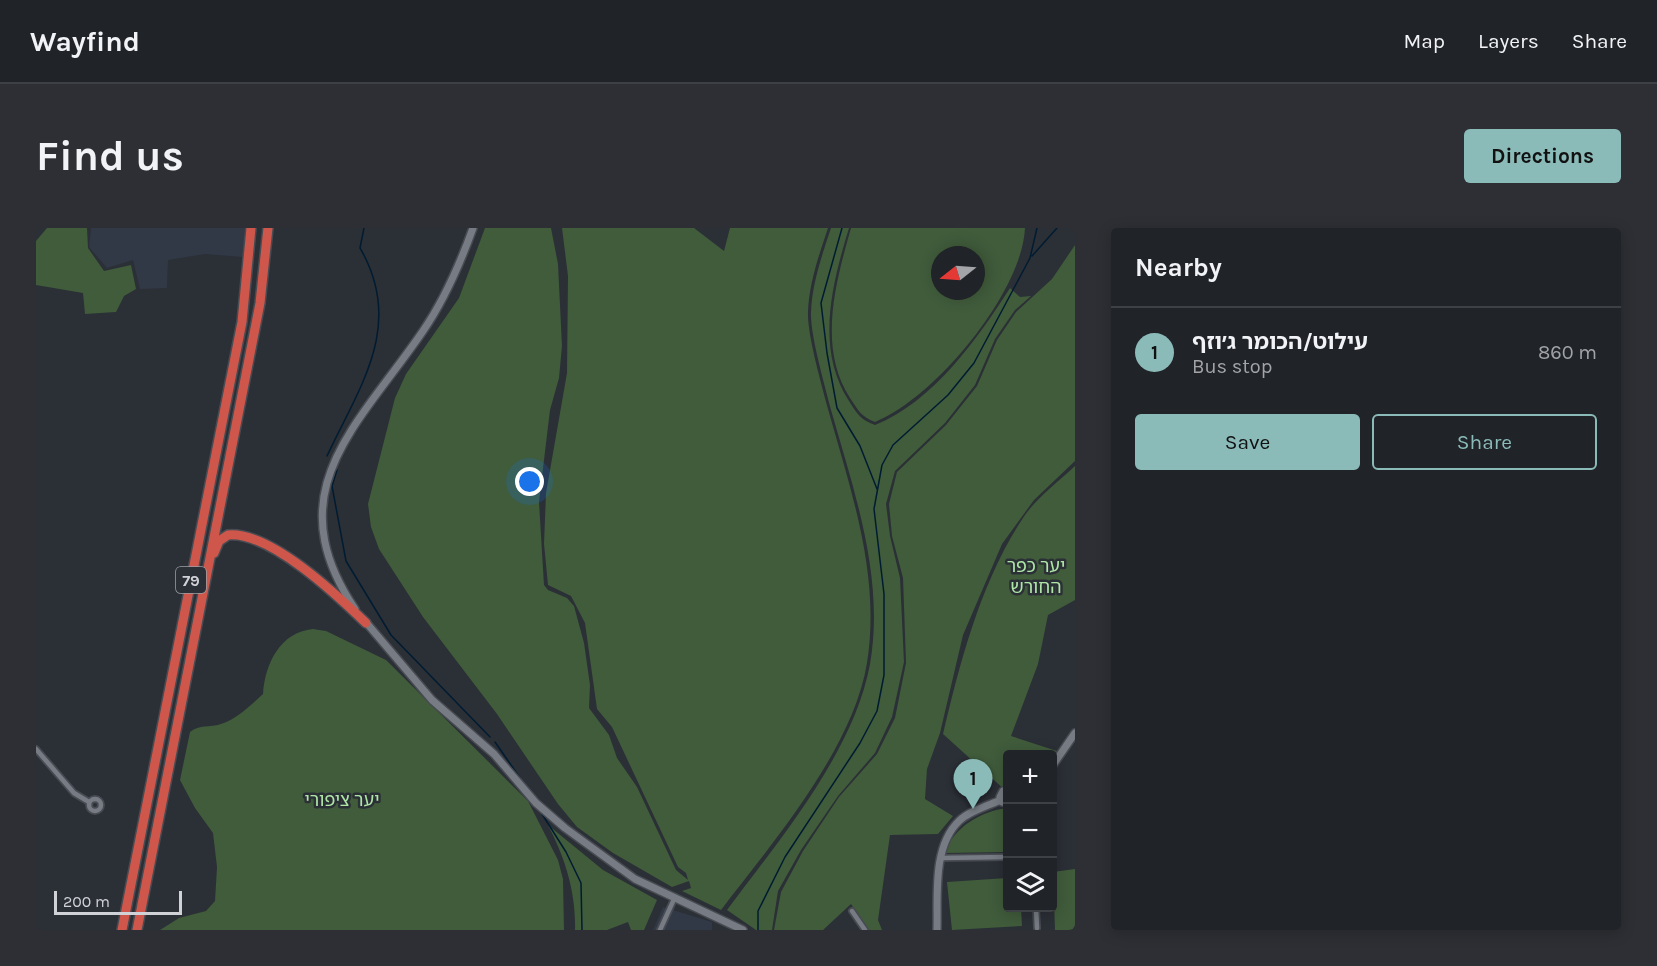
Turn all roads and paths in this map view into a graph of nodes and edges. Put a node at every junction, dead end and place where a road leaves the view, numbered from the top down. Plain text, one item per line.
1 (251, 228) edge
2 (270, 228) edge
3 (472, 228) edge
4 (197, 622) junction
5 (366, 624) junction
6 (1075, 733) edge
7 (1075, 741) edge
8 (36, 749) edge
9 (1057, 759) edge
10 (1057, 766) edge
11 (89, 802) dead end
12 (1003, 802) edge
13 (1003, 857) edge
14 (941, 858) junction
15 (675, 897) junction
16 (852, 911) dead end
17 (1036, 912) edge
18 (1037, 928) dead end
19 (122, 930) edge
20 (137, 930) edge
21 (660, 930) edge
22 (743, 930) edge
23 (865, 930) edge
24 (937, 930) edge

1 - 19 highway, 79
2 - 4 highway, 79
3 - 5 main road
4 - 5 highway
4 - 20 highway, 79
5 - 15 main road
6 - 9 main road
7 - 10 main road
8 - 11 street
12 - 14 main road
13 - 14 street
14 - 24 main road
15 - 21 street
15 - 22 main road
16 - 23 street
17 - 18 street

